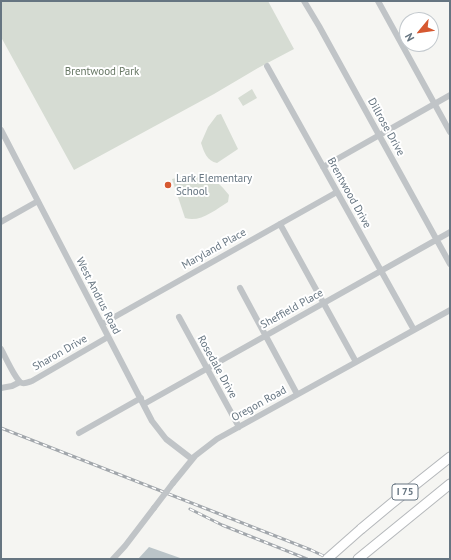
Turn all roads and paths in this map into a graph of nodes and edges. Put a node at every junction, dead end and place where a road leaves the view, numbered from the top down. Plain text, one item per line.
1 (304, 1) edge
2 (378, 1) edge
3 (267, 66) dead end
4 (450, 95) edge
5 (435, 103) junction
6 (1, 130) edge
7 (450, 132) edge
8 (379, 135) junction
9 (323, 166) junction
10 (337, 192) junction
11 (38, 201) junction
12 (1, 222) edge
13 (280, 224) junction
14 (450, 232) edge
15 (436, 240) junction
16 (450, 264) edge
17 (380, 271) junction
18 (240, 288) dead end
19 (324, 302) junction
20 (450, 310) edge
21 (179, 317) dead end
22 (102, 324) junction
23 (414, 330) junction
24 (265, 335) junction
25 (108, 337) junction
26 (1, 349) edge
27 (356, 362) junction
28 (207, 368) junction
29 (21, 382) junction
30 (1, 388) edge
31 (297, 394) junction
32 (142, 401) junction
33 (239, 427) junction
34 (79, 433) dead end
35 (450, 457) edge
36 (192, 459) junction
37 (450, 484) edge
38 (113, 559) edge
39 (327, 559) edge
40 (358, 559) edge

1 - 8 street, Dillrose Drive
2 - 5 street
3 - 9 street, Brentwood Drive
4 - 5 street
5 - 7 street
5 - 8 street
6 - 11 street, West Andrus Road
8 - 9 street
8 - 15 street, Dillrose Drive
9 - 10 street, Brentwood Drive
10 - 13 street, Maryland Place
10 - 17 street, Brentwood Drive
11 - 12 street
11 - 22 street, West Andrus Road
13 - 19 street
13 - 22 street, Maryland Place
14 - 15 street, Sheffield Place
15 - 16 street, Dillrose Drive
15 - 17 street, Sheffield Place
17 - 19 street, Sheffield Place
17 - 23 street, Brentwood Drive
18 - 24 street
19 - 24 street, Sheffield Place
19 - 27 street
20 - 23 street, Oregon Road
21 - 28 street, Rosedale Drive
22 - 25 street, West Andrus Road
23 - 27 street, Oregon Road
24 - 28 street, Sheffield Place
24 - 31 street
25 - 29 street, Sharon Drive
25 - 32 street, West Andrus Road
26 - 29 street
27 - 31 street, Oregon Road
28 - 32 street, Sheffield Place
28 - 33 street, Rosedale Drive
29 - 30 street, Sharon Drive
31 - 33 street, Oregon Road
32 - 34 street, Sheffield Place
32 - 36 street, West Andrus Road
33 - 36 street, Oregon Road
35 - 39 highway, I 75 / I 75, bridge
36 - 38 street, Oregon Road, bridge
37 - 40 highway, I 75 / I 75

